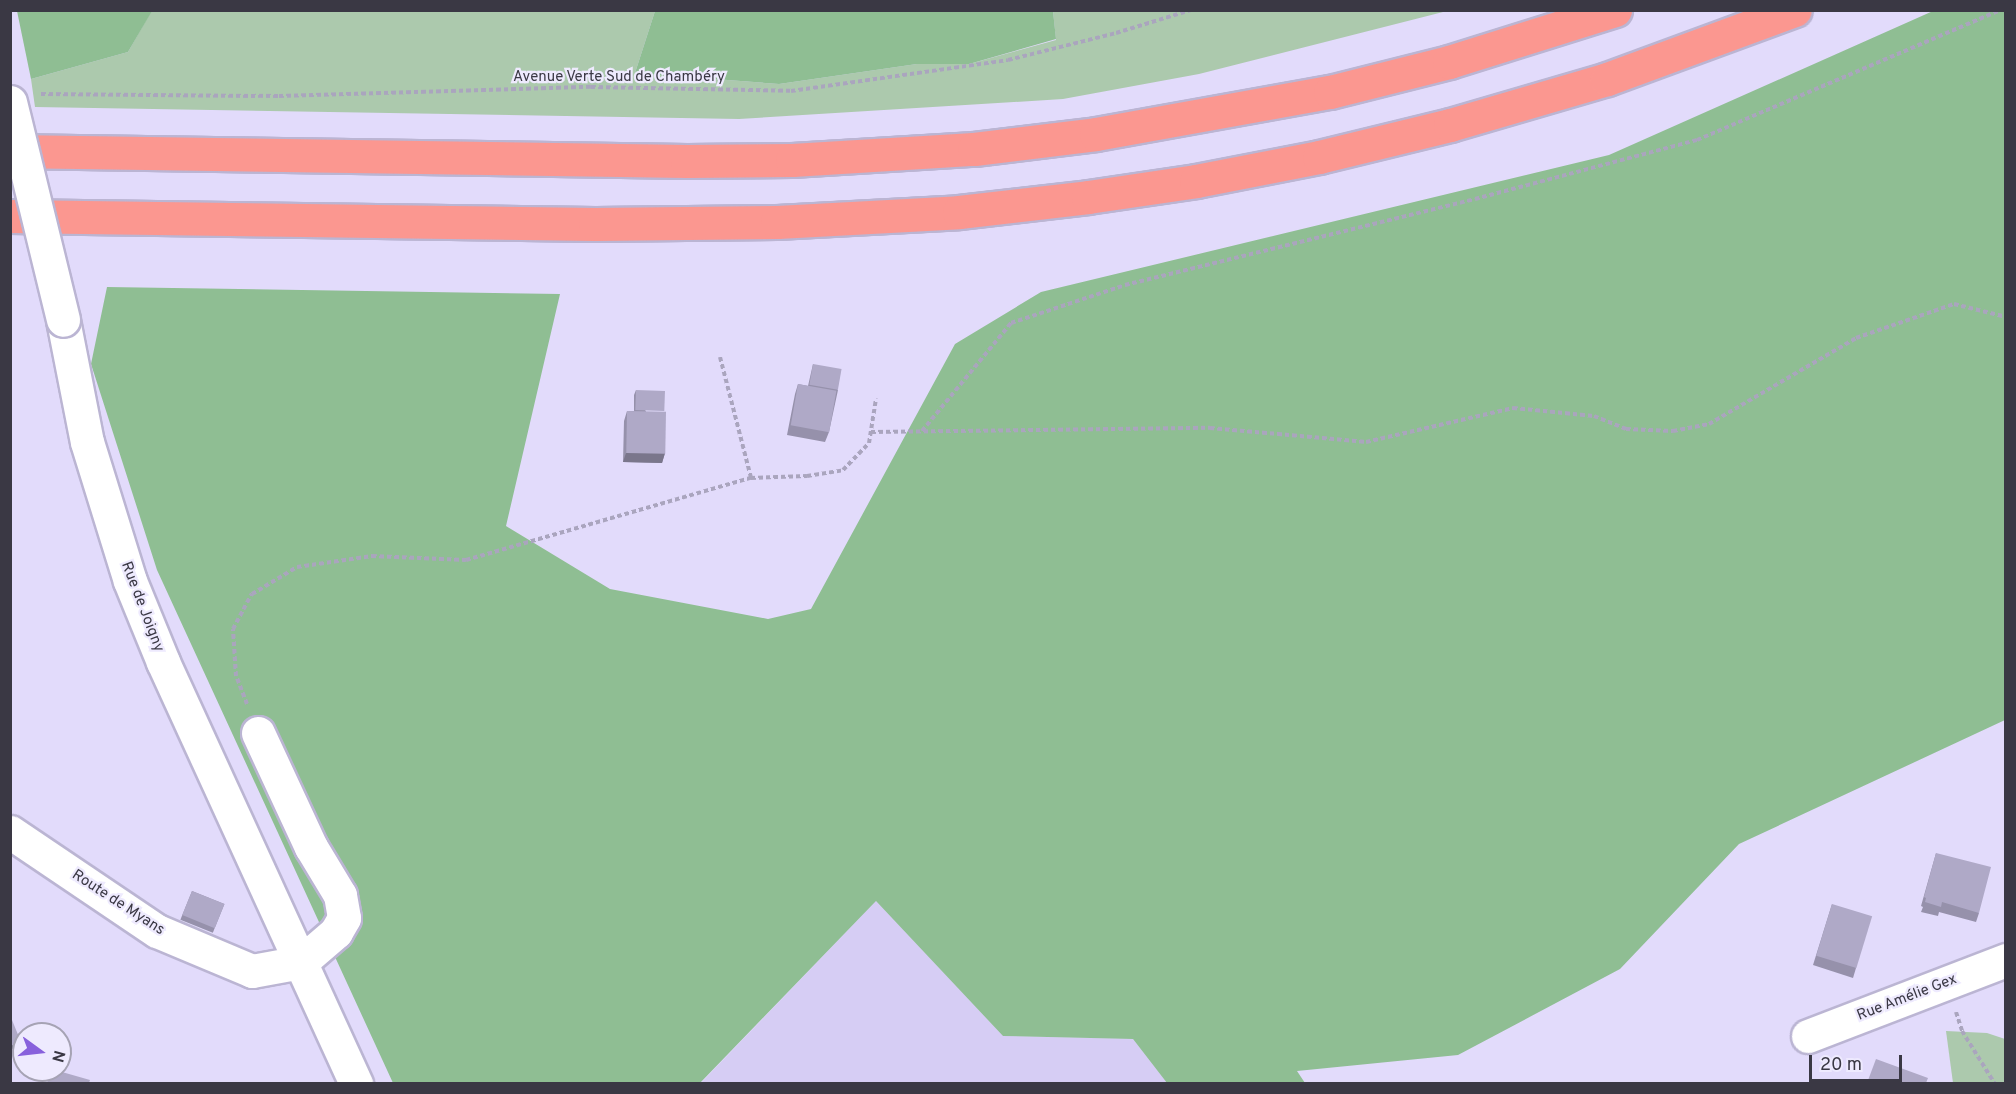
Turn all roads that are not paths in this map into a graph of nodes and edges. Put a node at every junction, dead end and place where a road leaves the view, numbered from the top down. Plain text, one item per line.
1 (1615, 10) edge
2 (1796, 10) edge
3 (24, 98) edge
4 (10, 151) edge
5 (10, 216) edge
6 (258, 733) road end
7 (10, 832) edge
8 (2006, 960) edge
9 (301, 962) junction
10 (1808, 1036) dead end
11 (356, 1083) edge

1 - 4 highway
2 - 5 highway
3 - 9 main road, Rue de Joigny, bridge
6 - 9 main road
7 - 9 main road, Route de Myans
8 - 10 main road, Rue Amélie Gex
9 - 11 main road, Rue de Joigny

